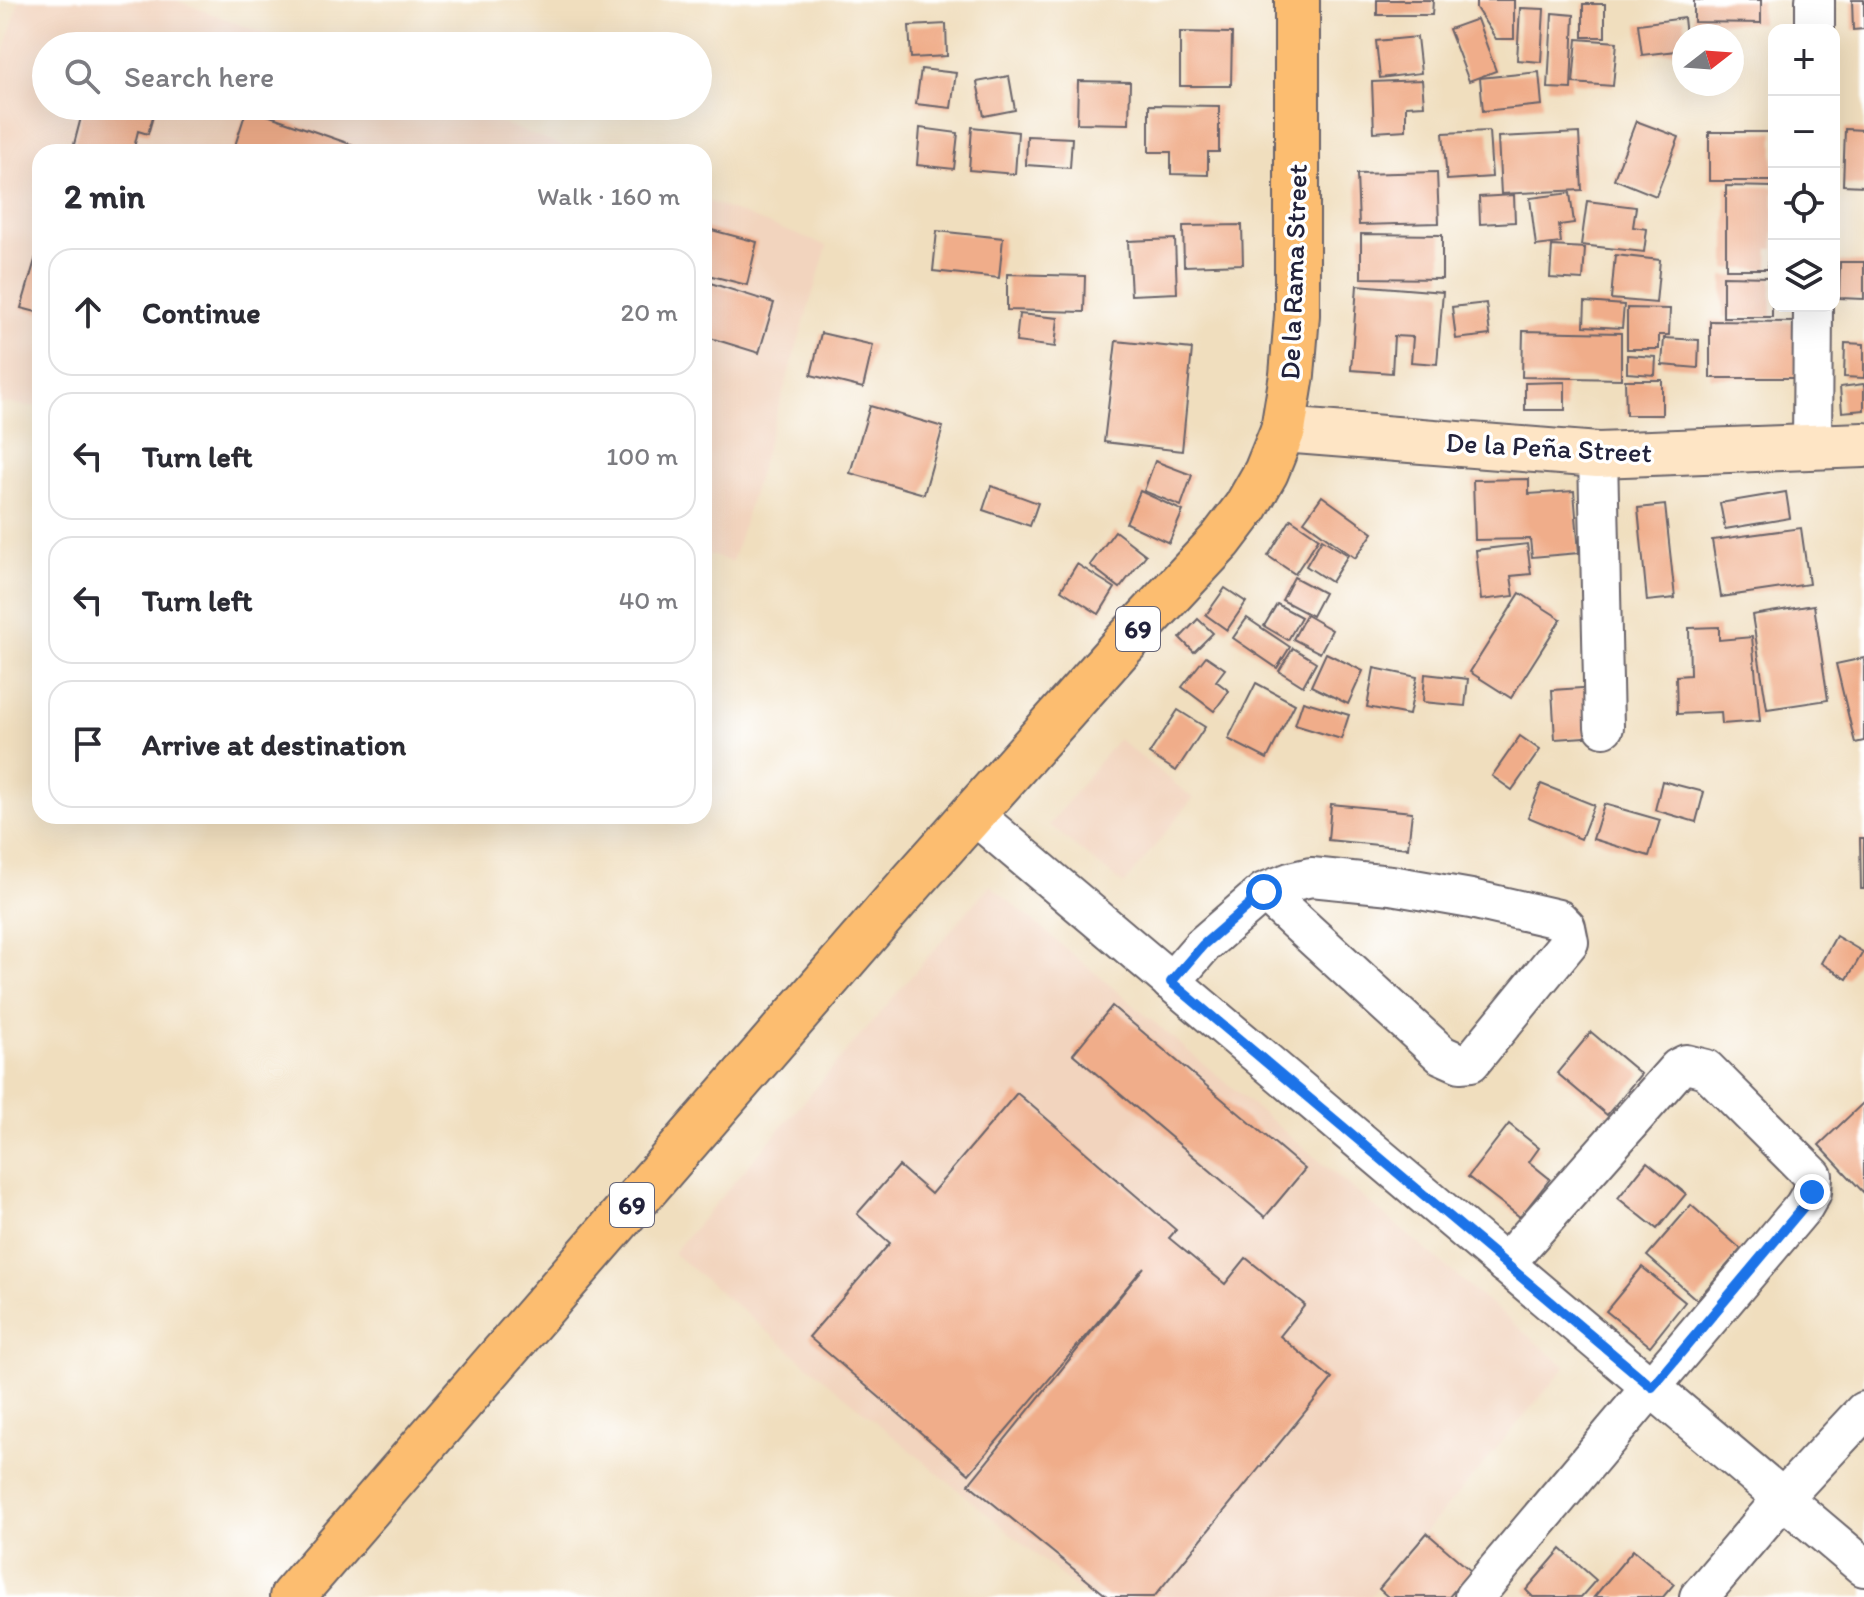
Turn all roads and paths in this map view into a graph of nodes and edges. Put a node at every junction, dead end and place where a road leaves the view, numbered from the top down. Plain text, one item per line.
1 (1297, 0) edge
2 (1815, 0) edge
3 (1815, 24) edge
4 (1813, 312) edge
5 (1283, 430) junction
6 (1864, 445) edge
7 (1812, 447) junction
8 (1598, 455) junction
9 (1604, 727) dead end
10 (973, 814) junction
11 (1264, 892) junction
12 (1171, 982) junction
13 (1505, 1264) junction
14 (1652, 1387) junction
15 (1864, 1411) edge
16 (1783, 1498) junction
17 (1864, 1567) edge
18 (292, 1597) edge
19 (1474, 1597) edge
20 (1699, 1597) edge

1 - 5 highway, De la Rama Street / 69
2 - 3 street
4 - 7 street
5 - 8 street, De la Peña Street
5 - 10 highway, De la Rama Street / 69
6 - 7 street, De la Peña Street
7 - 8 street, De la Peña Street
8 - 9 street
10 - 12 street
10 - 18 highway, 69
11 - 11 street
11 - 12 street
12 - 13 street
13 - 14 street
13 - 14 street
14 - 16 street
14 - 19 street
15 - 16 street
16 - 17 street
16 - 20 street

